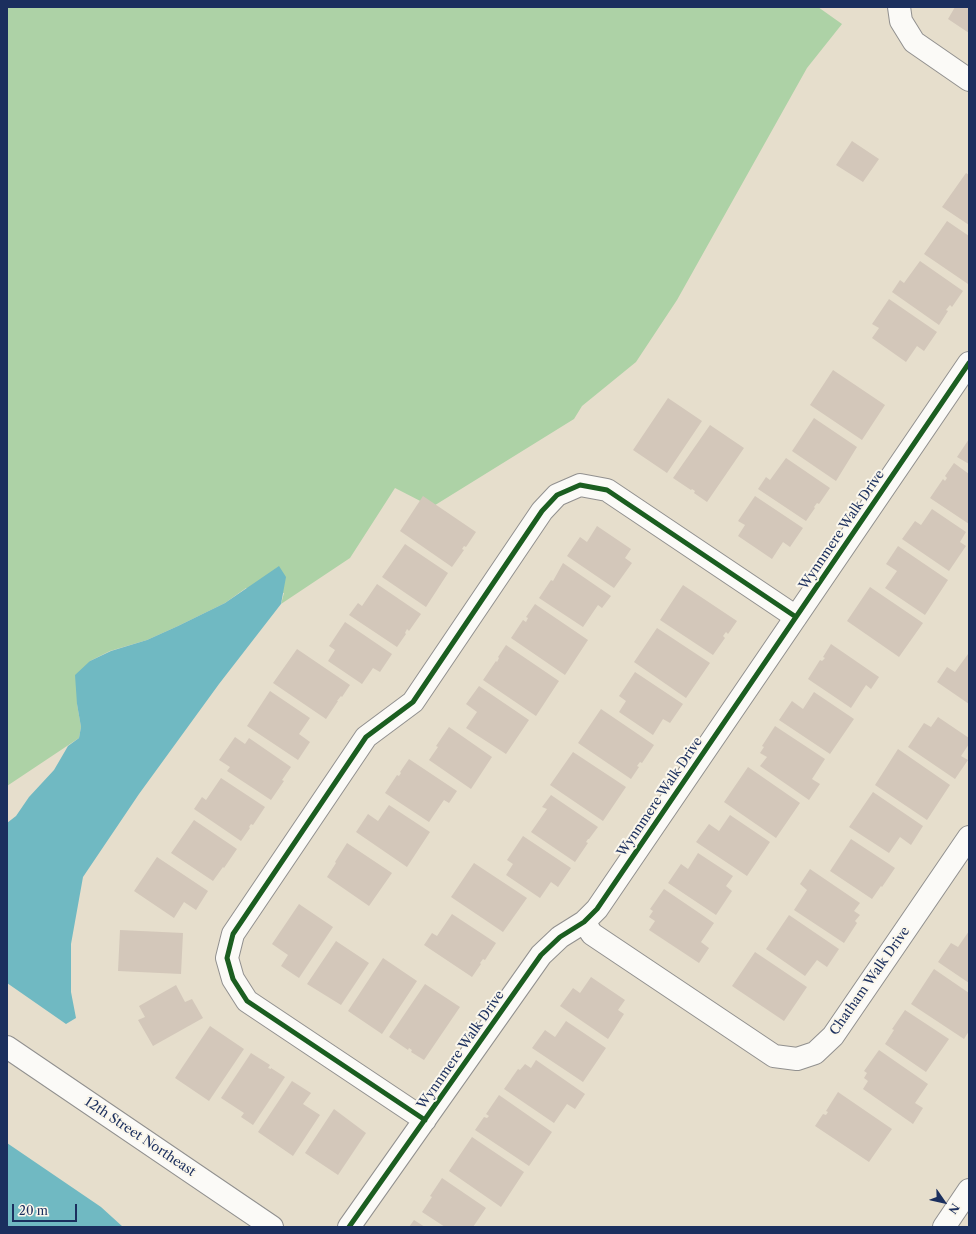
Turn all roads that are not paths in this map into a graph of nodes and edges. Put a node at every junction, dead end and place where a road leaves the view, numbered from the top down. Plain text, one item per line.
1 (899, 7) edge
2 (969, 80) edge
3 (969, 363) edge
4 (796, 617) junction
5 (969, 837) edge
6 (584, 922) junction
7 (7, 1047) edge
8 (425, 1120) junction
9 (969, 1190) edge
10 (272, 1227) edge
11 (349, 1227) edge
12 (944, 1227) edge

1 - 2 street
3 - 4 street, Wynnmere Walk Drive
4 - 6 street, Wynnmere Walk Drive
4 - 8 street
5 - 6 street, Chatham Walk Drive
6 - 8 street, Wynnmere Walk Drive
7 - 10 street, 12th Street Northeast
8 - 11 street, Wynnmere Walk Drive
9 - 12 street

